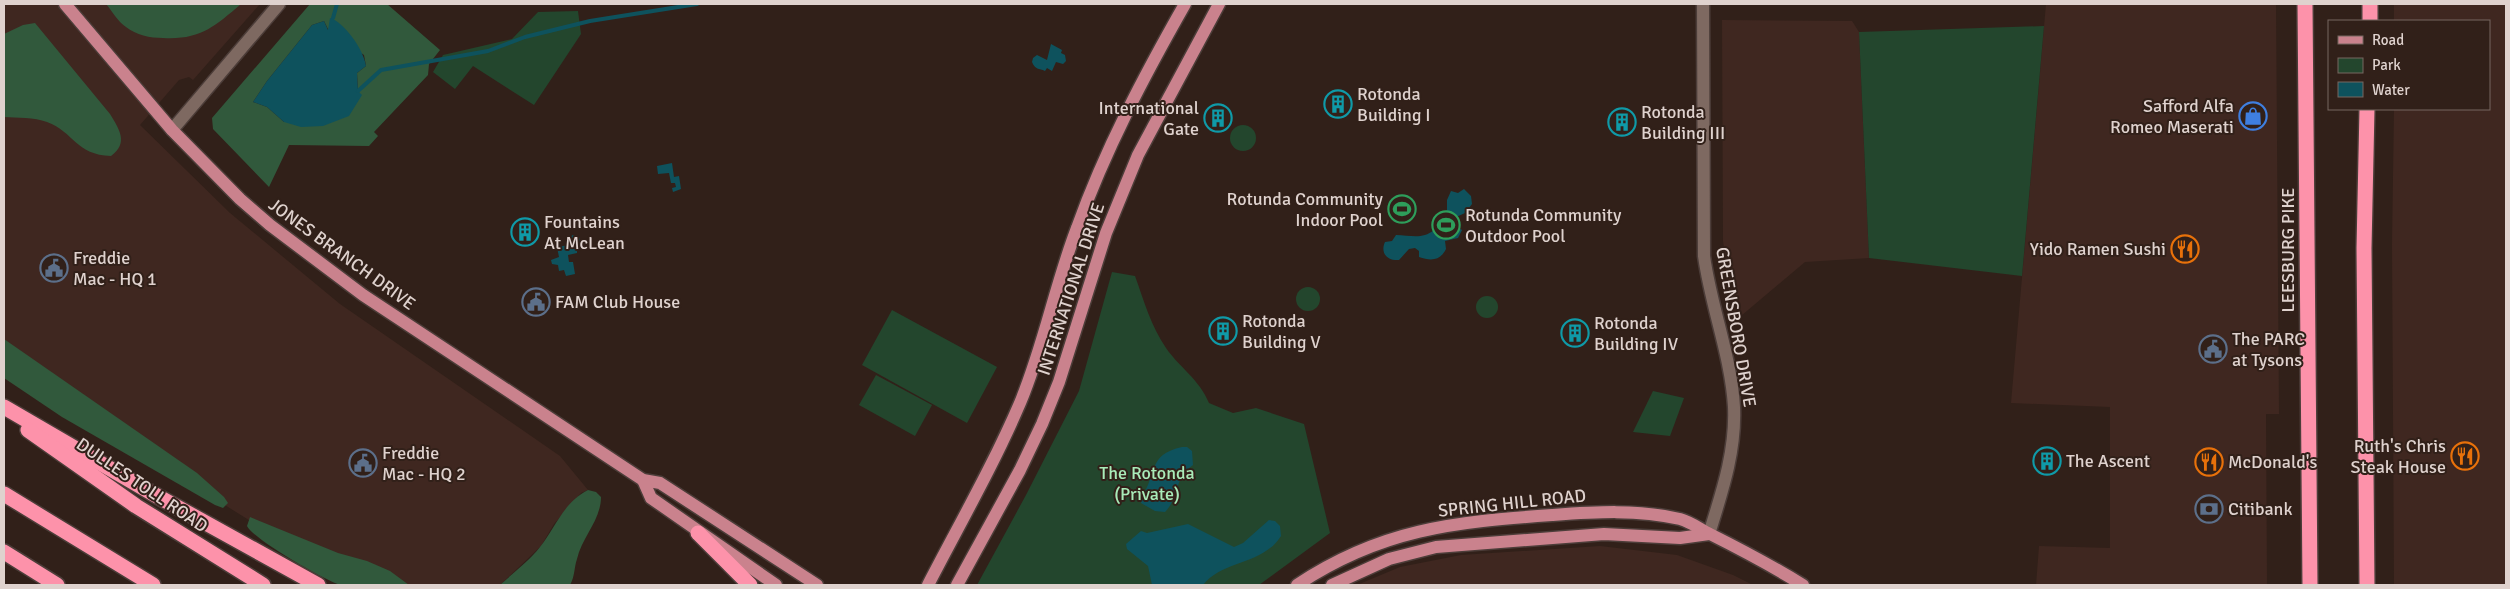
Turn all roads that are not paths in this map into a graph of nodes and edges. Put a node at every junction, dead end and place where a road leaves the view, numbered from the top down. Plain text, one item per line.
1 (65, 4) edge
2 (279, 4) edge
3 (1185, 4) edge
4 (1219, 4) edge
5 (1703, 4) edge
6 (2304, 4) edge
7 (2370, 4) edge
8 (2370, 20) edge
9 (2367, 110) edge
10 (172, 130) junction
11 (4, 406) edge
12 (4, 412) edge
13 (643, 480) junction
14 (4, 494) edge
15 (698, 533) junction
16 (1709, 534) junction
17 (4, 552) edge
18 (4, 565) edge
19 (41, 585) edge
20 (57, 585) edge
21 (153, 585) edge
22 (263, 585) edge
23 (318, 585) edge
24 (750, 585) edge
25 (776, 585) edge
26 (817, 585) edge
27 (928, 585) edge
28 (957, 585) edge
29 (1297, 585) edge
30 (1332, 585) edge
31 (1803, 585) edge
32 (2310, 585) edge
33 (2367, 585) edge

1 - 10 main road, JONES BRANCH DRIVE
2 - 10 street
3 - 27 main road, INTERNATIONAL DRIVE
4 - 28 main road, INTERNATIONAL DRIVE
5 - 16 street, GREENSBORO DRIVE
6 - 32 highway, LEESBURG PIKE
7 - 8 highway
9 - 33 highway
10 - 13 main road, JONES BRANCH DRIVE
11 - 23 highway
12 - 22 highway, DULLES TOLL ROAD
13 - 15 main road, JONES BRANCH DRIVE
13 - 26 main road, JONES BRANCH DRIVE
14 - 21 highway
15 - 24 highway
15 - 25 main road, JONES BRANCH DRIVE
16 - 29 main road, SPRING HILL ROAD
16 - 30 main road, SPRING HILL ROAD
16 - 31 main road, SPRING HILL ROAD
17 - 20 highway
18 - 19 highway

